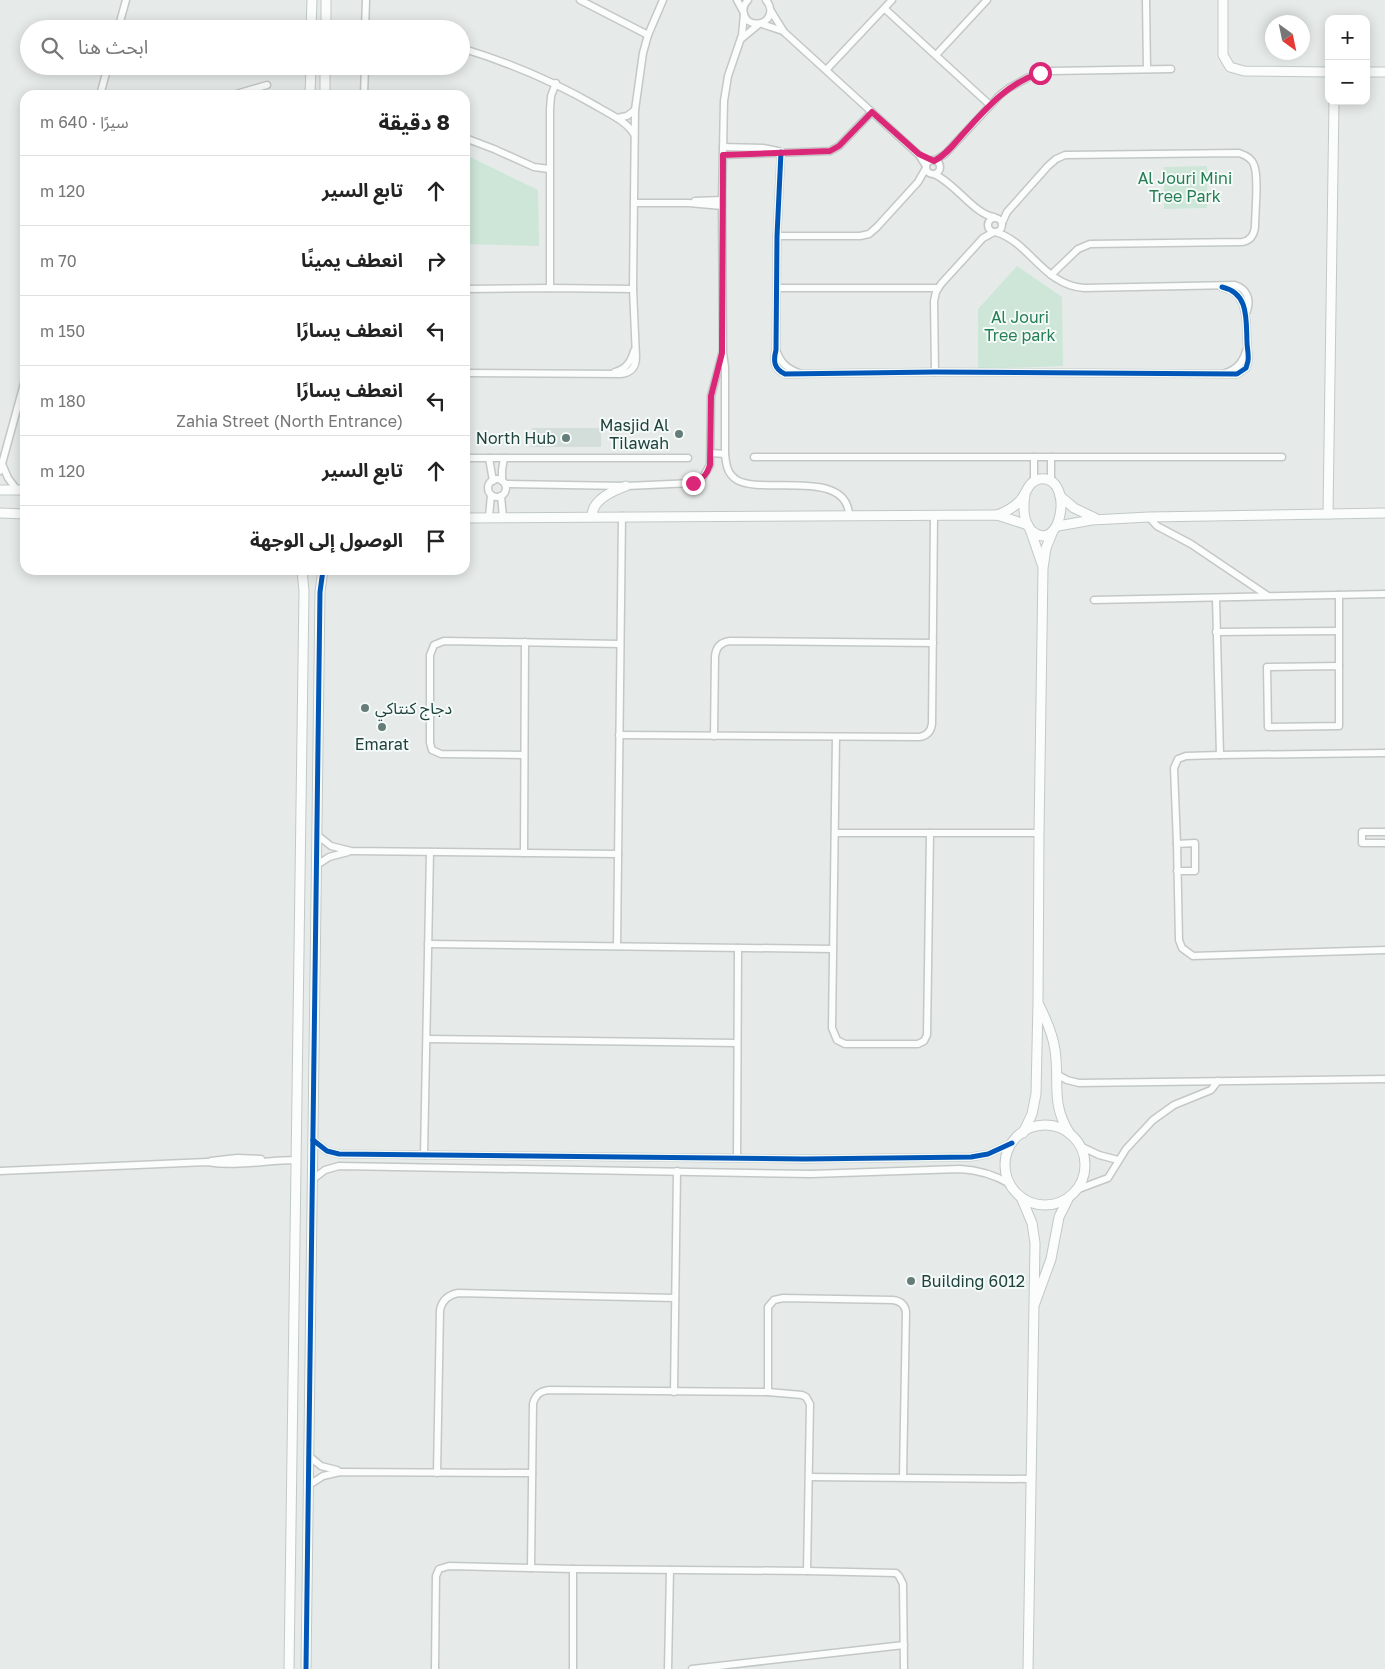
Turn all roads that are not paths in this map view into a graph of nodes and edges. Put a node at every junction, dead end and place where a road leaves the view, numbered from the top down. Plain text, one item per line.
1 (126, 0) edge
2 (312, 0) edge
3 (326, 0) edge
4 (366, 0) edge
5 (580, 0) edge
6 (663, 0) edge
7 (737, 0) edge
8 (748, 0) edge
9 (766, 0) edge
10 (775, 0) edge
11 (892, 0) edge
12 (987, 0) edge
13 (1146, 0) edge
14 (1223, 0) edge
15 (771, 9) junction
16 (886, 9) junction
17 (744, 13) junction
18 (120, 20) edge
19 (311, 20) edge
20 (326, 20) edge
21 (366, 20) edge
22 (760, 24) junction
23 (784, 32) junction
24 (648, 35) junction
25 (740, 40) junction
26 (470, 51) edge
27 (936, 56) junction
28 (827, 69) junction
29 (1147, 69) junction
30 (1171, 69) dead end
31 (1325, 72) edge
32 (1370, 72) edge
33 (1385, 72) edge
34 (106, 75) edge
35 (311, 75) edge
36 (325, 75) edge
37 (365, 75) edge
38 (556, 84) junction
39 (267, 85) dead end
40 (101, 90) edge
41 (250, 90) edge
42 (310, 90) edge
43 (325, 90) edge
44 (364, 90) edge
45 (990, 105) junction
46 (1334, 105) edge
47 (635, 110) junction
48 (872, 112) junction
49 (617, 118) junction
50 (634, 134) junction
51 (470, 140) edge
52 (723, 147) junction
53 (782, 152) junction
54 (919, 154) junction
55 (945, 154) junction
56 (723, 155) junction
57 (933, 161) junction
58 (926, 167) junction
59 (940, 167) junction
60 (548, 169) junction
61 (933, 174) junction
62 (947, 181) junction
63 (918, 182) junction
64 (634, 203) junction
65 (722, 203) junction
66 (1007, 212) junction
67 (982, 213) junction
68 (995, 217) junction
69 (1002, 223) junction
70 (988, 226) junction
71 (994, 232) junction
72 (777, 236) junction
73 (1008, 237) junction
74 (983, 238) junction
75 (1052, 275) junction
76 (550, 288) junction
77 (777, 288) junction
78 (938, 288) junction
79 (470, 289) edge
80 (633, 289) junction
81 (722, 353) junction
82 (935, 372) junction
83 (470, 374) edge
84 (20, 403) edge
85 (710, 403) junction
86 (725, 405) junction
87 (710, 452) junction
88 (725, 454) junction
89 (754, 457) dead end
90 (1034, 457) junction
91 (1050, 457) junction
92 (1282, 457) dead end
93 (470, 458) edge
94 (489, 458) junction
95 (504, 458) junction
96 (688, 458) dead end
97 (2, 464) junction
98 (0, 471) edge
99 (493, 481) junction
100 (1034, 481) junction
101 (1051, 481) junction
102 (503, 483) junction
103 (626, 486) junction
104 (20, 489) edge
105 (0, 490) edge
106 (20, 490) edge
107 (491, 495) junction
108 (1025, 495) junction
109 (501, 496) junction
110 (1060, 496) junction
111 (0, 513) edge
112 (1385, 513) edge
113 (20, 514) edge
114 (1328, 514) junction
115 (849, 515) junction
116 (934, 515) junction
117 (997, 515) junction
118 (470, 516) edge
119 (592, 516) junction
120 (622, 516) junction
121 (489, 517) junction
122 (503, 517) junction
123 (1149, 517) junction
124 (1100, 519) junction
125 (1029, 527) junction
126 (1055, 529) junction
127 (1044, 568) junction
128 (302, 575) edge
129 (322, 575) edge
130 (1385, 594) edge
131 (1339, 595) junction
132 (1268, 596) junction
133 (1216, 598) junction
134 (1094, 600) dead end
135 (1338, 631) junction
136 (1216, 632) junction
137 (525, 642) junction
138 (933, 643) junction
139 (620, 644) junction
140 (1339, 666) junction
141 (619, 735) junction
142 (714, 736) junction
143 (836, 737) junction
144 (1385, 753) edge
145 (523, 755) junction
146 (1220, 755) junction
147 (1385, 832) edge
148 (835, 833) junction
149 (1039, 833) junction
150 (317, 834) junction
151 (930, 834) junction
152 (1385, 843) edge
153 (1177, 844) junction
154 (351, 851) junction
155 (430, 852) junction
156 (524, 853) junction
157 (618, 854) junction
158 (317, 865) junction
159 (1177, 871) junction
160 (428, 944) junction
161 (617, 946) junction
162 (738, 948) junction
163 (833, 949) junction
164 (1385, 950) edge
165 (1038, 1002) junction
166 (427, 1039) junction
167 (737, 1043) junction
168 (1056, 1074) junction
169 (1385, 1079) edge
170 (1218, 1080) junction
171 (1023, 1133) junction
172 (1070, 1134) junction
173 (314, 1140) junction
174 (1012, 1144) junction
175 (1080, 1146) junction
176 (424, 1155) junction
177 (736, 1158) junction
178 (296, 1160) junction
179 (1118, 1160) junction
180 (0, 1171) edge
181 (677, 1172) junction
182 (313, 1179) junction
183 (1010, 1184) junction
184 (1076, 1190) junction
185 (1021, 1197) junction
186 (1068, 1198) junction
187 (675, 1298) junction
188 (1034, 1305) junction
189 (674, 1392) junction
190 (768, 1392) junction
191 (309, 1456) junction
192 (340, 1472) junction
193 (437, 1473) junction
194 (532, 1473) junction
195 (810, 1476) junction
196 (903, 1477) junction
197 (1031, 1479) junction
198 (309, 1485) junction
199 (531, 1568) junction
200 (573, 1569) junction
201 (670, 1570) junction
202 (807, 1571) junction
203 (904, 1645) junction
204 (289, 1669) edge
205 (306, 1669) edge
206 (435, 1669) edge
207 (573, 1669) edge
208 (668, 1669) edge
209 (692, 1669) edge
210 (904, 1669) edge
211 (1028, 1669) edge

1 - 18 street
2 - 19 street
3 - 20 street
4 - 21 street
5 - 24 street
6 - 24 street
7 - 17 street
8 - 17 street
9 - 15 street
10 - 15 street
11 - 16 street
12 - 27 street
13 - 29 street
14 - 31 street
15 - 22 street
15 - 23 street
16 - 27 street
16 - 28 street
17 - 22 street
17 - 25 street
22 - 23 street
22 - 25 street
23 - 28 street
24 - 47 street
25 - 52 street
26 - 38 street
27 - 45 street
28 - 48 street
29 - 30 street
29 - 45 street
32 - 33 street
34 - 40 street
35 - 42 street
36 - 43 street
37 - 44 street
38 - 49 street
38 - 60 street
39 - 41 street
45 - 55 street
46 - 114 street
47 - 49 street
47 - 50 street
48 - 53 street
48 - 54 street
49 - 50 street
50 - 64 street
51 - 60 street
52 - 53 street
52 - 56 street
53 - 56 street
53 - 72 street
54 - 57 street
54 - 58 street
55 - 57 street
55 - 59 street
56 - 65 street
57 - 58 street
57 - 59 street
58 - 61 street
58 - 63 street
59 - 61 street
59 - 62 street
60 - 76 street
61 - 62 street
61 - 63 street
62 - 67 street
63 - 72 street
64 - 65 street
64 - 80 street
65 - 81 street
66 - 68 street
66 - 69 street
66 - 75 street
67 - 68 street
67 - 70 street
68 - 69 street
68 - 70 street
69 - 71 street
69 - 73 street
70 - 71 street
70 - 74 street
71 - 73 street
71 - 74 street
72 - 77 street
73 - 75 street
74 - 78 street
75 - 82 street
76 - 79 street
76 - 80 street
77 - 78 street
77 - 82 street
78 - 82 street
80 - 83 street
81 - 85 street
81 - 86 street
84 - 97 street
85 - 86 street
85 - 87 street
86 - 88 street
87 - 88 street
87 - 103 street
88 - 115 street
89 - 90 street
90 - 91 street
90 - 100 street
91 - 92 street
91 - 101 street
93 - 94 street
94 - 95 street
94 - 99 street
95 - 96 street
95 - 102 street
97 - 98 street
97 - 104 street
99 - 102 street
99 - 107 street
100 - 101 street
100 - 108 street
101 - 110 street
102 - 103 street
102 - 109 street
103 - 119 street
105 - 106 street
107 - 109 street
107 - 121 street
108 - 117 street
108 - 125 street
109 - 122 street
110 - 124 street
110 - 126 street
111 - 113 street
112 - 114 street
114 - 123 street
115 - 116 street
115 - 120 street
116 - 117 street
116 - 138 street
117 - 125 street
118 - 121 street
119 - 120 street
119 - 122 street
120 - 139 street
121 - 122 street
123 - 124 street
123 - 132 street
124 - 126 street
125 - 126 street
125 - 127 street
126 - 127 street
127 - 149 street
128 - 178 street
129 - 150 street
130 - 131 street
131 - 132 street
131 - 135 street
132 - 133 street
133 - 134 street
133 - 136 street
135 - 136 street
135 - 140 street
136 - 146 street
137 - 139 street
137 - 145 street
137 - 145 street
138 - 142 street
138 - 143 street
139 - 141 street
140 - 140 street
141 - 142 street
141 - 157 street
142 - 143 street
143 - 148 street
144 - 146 street
145 - 156 street
146 - 153 street
147 - 152 street
148 - 151 street
148 - 163 street
149 - 151 street
149 - 165 street
150 - 154 street
150 - 158 street
151 - 163 street
153 - 159 street
153 - 159 street
154 - 155 street
154 - 158 street
155 - 156 street
155 - 160 street
156 - 157 street
157 - 161 street
158 - 173 street
159 - 164 street
160 - 161 street
160 - 166 street
161 - 162 street
162 - 163 street
162 - 167 street
165 - 168 street
165 - 171 street
166 - 167 street
166 - 176 street
167 - 177 street
168 - 170 street
168 - 172 street
169 - 170 street
170 - 179 street
171 - 172 street
171 - 174 street
172 - 175 street
173 - 176 street
173 - 182 street
174 - 177 street
174 - 183 street
175 - 179 street
175 - 184 street
176 - 177 street
178 - 180 street
178 - 204 street
179 - 184 street
181 - 182 street
181 - 183 street
181 - 187 street
182 - 191 street
183 - 185 street
184 - 186 street
185 - 186 street
185 - 188 street
186 - 188 street
187 - 189 street
187 - 193 street
188 - 197 street
189 - 190 street
189 - 194 street
190 - 195 street
190 - 196 street
191 - 192 street
191 - 198 street
192 - 193 street
192 - 198 street
193 - 194 street
194 - 199 street
195 - 196 street
195 - 202 street
196 - 197 street
197 - 211 street
198 - 205 street
199 - 200 street
199 - 206 street
200 - 201 street
200 - 207 street
201 - 202 street
201 - 208 street
202 - 203 street
203 - 209 street
203 - 210 street

